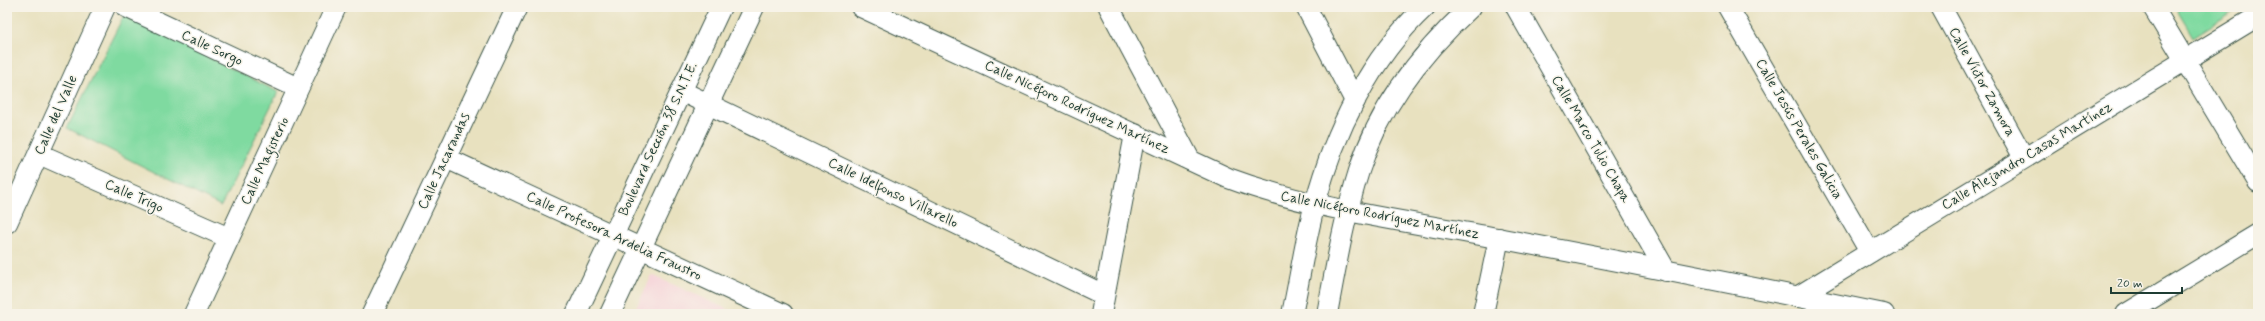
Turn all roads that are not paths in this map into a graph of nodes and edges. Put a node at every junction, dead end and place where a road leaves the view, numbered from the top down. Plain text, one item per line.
1 (105, 7) edge
2 (126, 7) edge
3 (336, 7) edge
4 (517, 7) edge
5 (721, 7) edge
6 (754, 7) edge
7 (1109, 7) edge
8 (1306, 7) edge
9 (1425, 7) edge
10 (1471, 7) edge
11 (1516, 7) edge
12 (1728, 7) edge
13 (1941, 7) edge
14 (2153, 7) edge
15 (865, 8) edge
16 (2258, 16) edge
17 (2185, 60) junction
18 (298, 88) junction
19 (681, 91) junction
20 (1355, 101) junction
21 (708, 104) junction
22 (1135, 134) junction
23 (39, 154) junction
24 (446, 158) junction
25 (2024, 158) junction
26 (1190, 160) junction
27 (2258, 182) edge
28 (1314, 205) junction
29 (1348, 210) junction
30 (7, 223) edge
31 (2258, 234) edge
32 (613, 235) junction
33 (229, 238) junction
34 (1499, 238) junction
35 (641, 248) junction
36 (1870, 252) junction
37 (1666, 271) junction
38 (1797, 297) junction
39 (1102, 304) edge
40 (194, 314) edge
41 (372, 314) edge
42 (576, 314) edge
43 (610, 314) edge
44 (783, 314) edge
45 (1292, 314) edge
46 (1326, 314) edge
47 (1484, 314) edge
48 (1884, 314) edge
49 (2126, 314) edge

1 - 23 street, Calle del Valle
2 - 18 street, Calle Sorgo
3 - 18 street, Calle Magisterio
4 - 24 street, Calle Jacarandas
5 - 19 street, Boulevard Sección 38 S.N.T.E.
6 - 21 street
7 - 26 street
8 - 20 street
9 - 20 street
10 - 29 street
11 - 37 street, Calle Marco Tulio Chapa
12 - 36 street, Calle Jesús Perales Galicia
13 - 25 street, Calle Víctor Zamora
14 - 17 street
15 - 22 street, Calle Nicéforo Rodríguez Martínez
16 - 17 street, Calle Alejandro Casas Martínez
17 - 25 street, Calle Alejandro Casas Martínez
17 - 27 street
18 - 33 street, Calle Magisterio
19 - 21 street, Calle Idelfonso Villarello
19 - 32 street, Boulevard Sección 38 S.N.T.E.
20 - 28 street
21 - 35 street
21 - 39 street, Calle Idelfonso Villarello
22 - 26 street, Calle Nicéforo Rodríguez Martínez
22 - 39 street
23 - 30 street, Calle del Valle
23 - 33 street, Calle Trigo
24 - 32 street, Calle Profesora Ardelia Fraustro
24 - 41 street, Calle Jacarandas
25 - 36 street, Calle Alejandro Casas Martínez
26 - 28 street, Calle Nicéforo Rodríguez Martínez
28 - 29 street, Calle Nicéforo Rodríguez Martínez
28 - 45 street
29 - 34 street, Calle Nicéforo Rodríguez Martínez
29 - 46 street
31 - 49 street
32 - 35 street, Calle Profesora Ardelia Fraustro
32 - 42 street, Boulevard Sección 38 S.N.T.E.
33 - 40 street, Calle Magisterio
34 - 37 street, Calle Nicéforo Rodríguez Martínez
34 - 47 street
35 - 43 street
35 - 44 street, Calle Profesora Ardelia Fraustro
36 - 38 street, Calle Alejandro Casas Martínez
37 - 38 street, Calle Nicéforo Rodríguez Martínez
38 - 48 street, Calle Nicéforo Rodríguez Martínez

